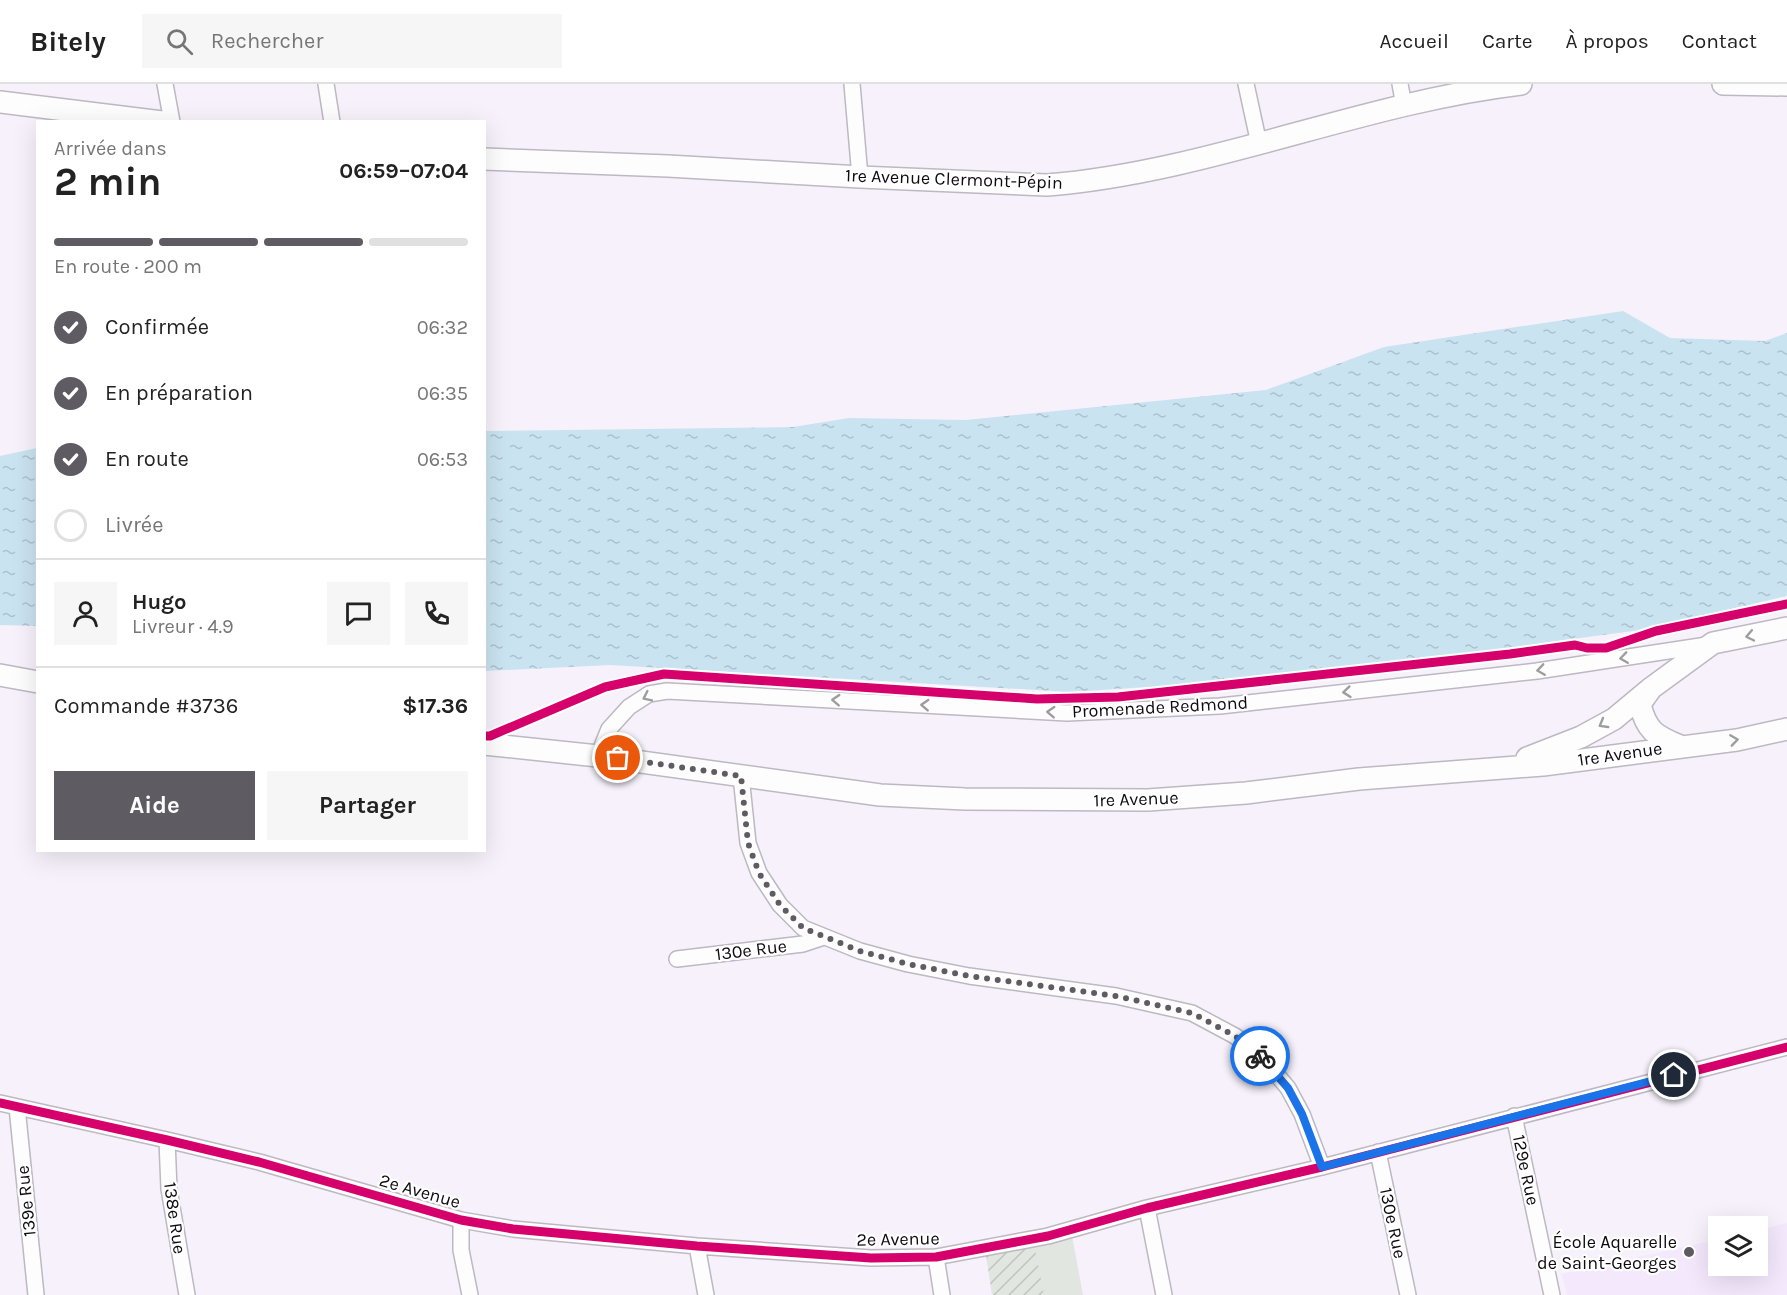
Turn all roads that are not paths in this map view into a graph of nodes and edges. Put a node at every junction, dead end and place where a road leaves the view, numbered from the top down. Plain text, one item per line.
1 (165, 84) edge
2 (326, 84) edge
3 (852, 84) edge
4 (1246, 84) edge
5 (1400, 84) edge
6 (1521, 84) edge
7 (1723, 84) edge
8 (1751, 85) edge
9 (1787, 85) edge
10 (0, 102) edge
11 (1404, 106) junction
12 (146, 120) edge
13 (172, 120) edge
14 (332, 120) edge
15 (1259, 144) junction
16 (486, 159) edge
17 (860, 177) junction
18 (1787, 628) edge
19 (1713, 644) junction
20 (0, 675) edge
21 (36, 682) edge
22 (1650, 689) junction
23 (1787, 729) edge
24 (486, 744) edge
25 (1680, 746) junction
26 (598, 756) junction
27 (1498, 768) junction
28 (741, 776) junction
29 (824, 937) junction
30 (677, 959) dead end
31 (1787, 1047) edge
32 (0, 1104) edge
33 (17, 1107) junction
34 (1514, 1116) junction
35 (167, 1140) junction
36 (1378, 1152) junction
37 (1322, 1167) junction
38 (1147, 1208) junction
39 (461, 1220) junction
40 (697, 1246) junction
41 (936, 1257) junction
42 (36, 1295) edge
43 (187, 1295) edge
44 (470, 1295) edge
45 (706, 1295) edge
46 (942, 1295) edge
47 (1164, 1295) edge
48 (1408, 1295) edge
49 (1552, 1295) edge

1 - 13 street
2 - 14 street
3 - 17 street
4 - 15 street
5 - 11 street
6 - 11 street, 1re Avenue Clermont-Pépin
7 - 8 street
8 - 9 street
10 - 12 street
11 - 15 street, 1re Avenue Clermont-Pépin
15 - 17 street, 1re Avenue Clermont-Pépin
16 - 17 street, 1re Avenue Clermont-Pépin
18 -> 19 street, Promenade Redmond
19 - 22 street, Promenade Redmond
19 -> 26 street, Promenade Redmond
20 - 21 street
22 - 25 street
22 -> 27 street, Promenade Redmond
25 -> 23 street, 1re Avenue
24 - 26 street, 1re Avenue
25 - 27 street, 1re Avenue
26 - 28 street, 1re Avenue
27 - 28 street, 1re Avenue
28 - 29 street, 130e Rue
29 - 30 street, 130e Rue
29 - 37 street, 130e Rue
31 - 34 street, 2e Avenue
32 - 33 street, 2e Avenue
33 - 35 street, 2e Avenue
33 - 42 street, 139e Rue
34 - 36 street, 2e Avenue
34 - 49 street, 129e Rue
35 - 39 street, 2e Avenue
35 - 43 street, 138e Rue
36 - 37 street, 2e Avenue
36 - 48 street, 130e Rue
37 - 38 street, 2e Avenue
38 - 41 street, 2e Avenue
38 - 47 street
39 - 40 street, 2e Avenue
39 - 44 street
40 - 41 street, 2e Avenue
40 - 45 street
41 - 46 street

